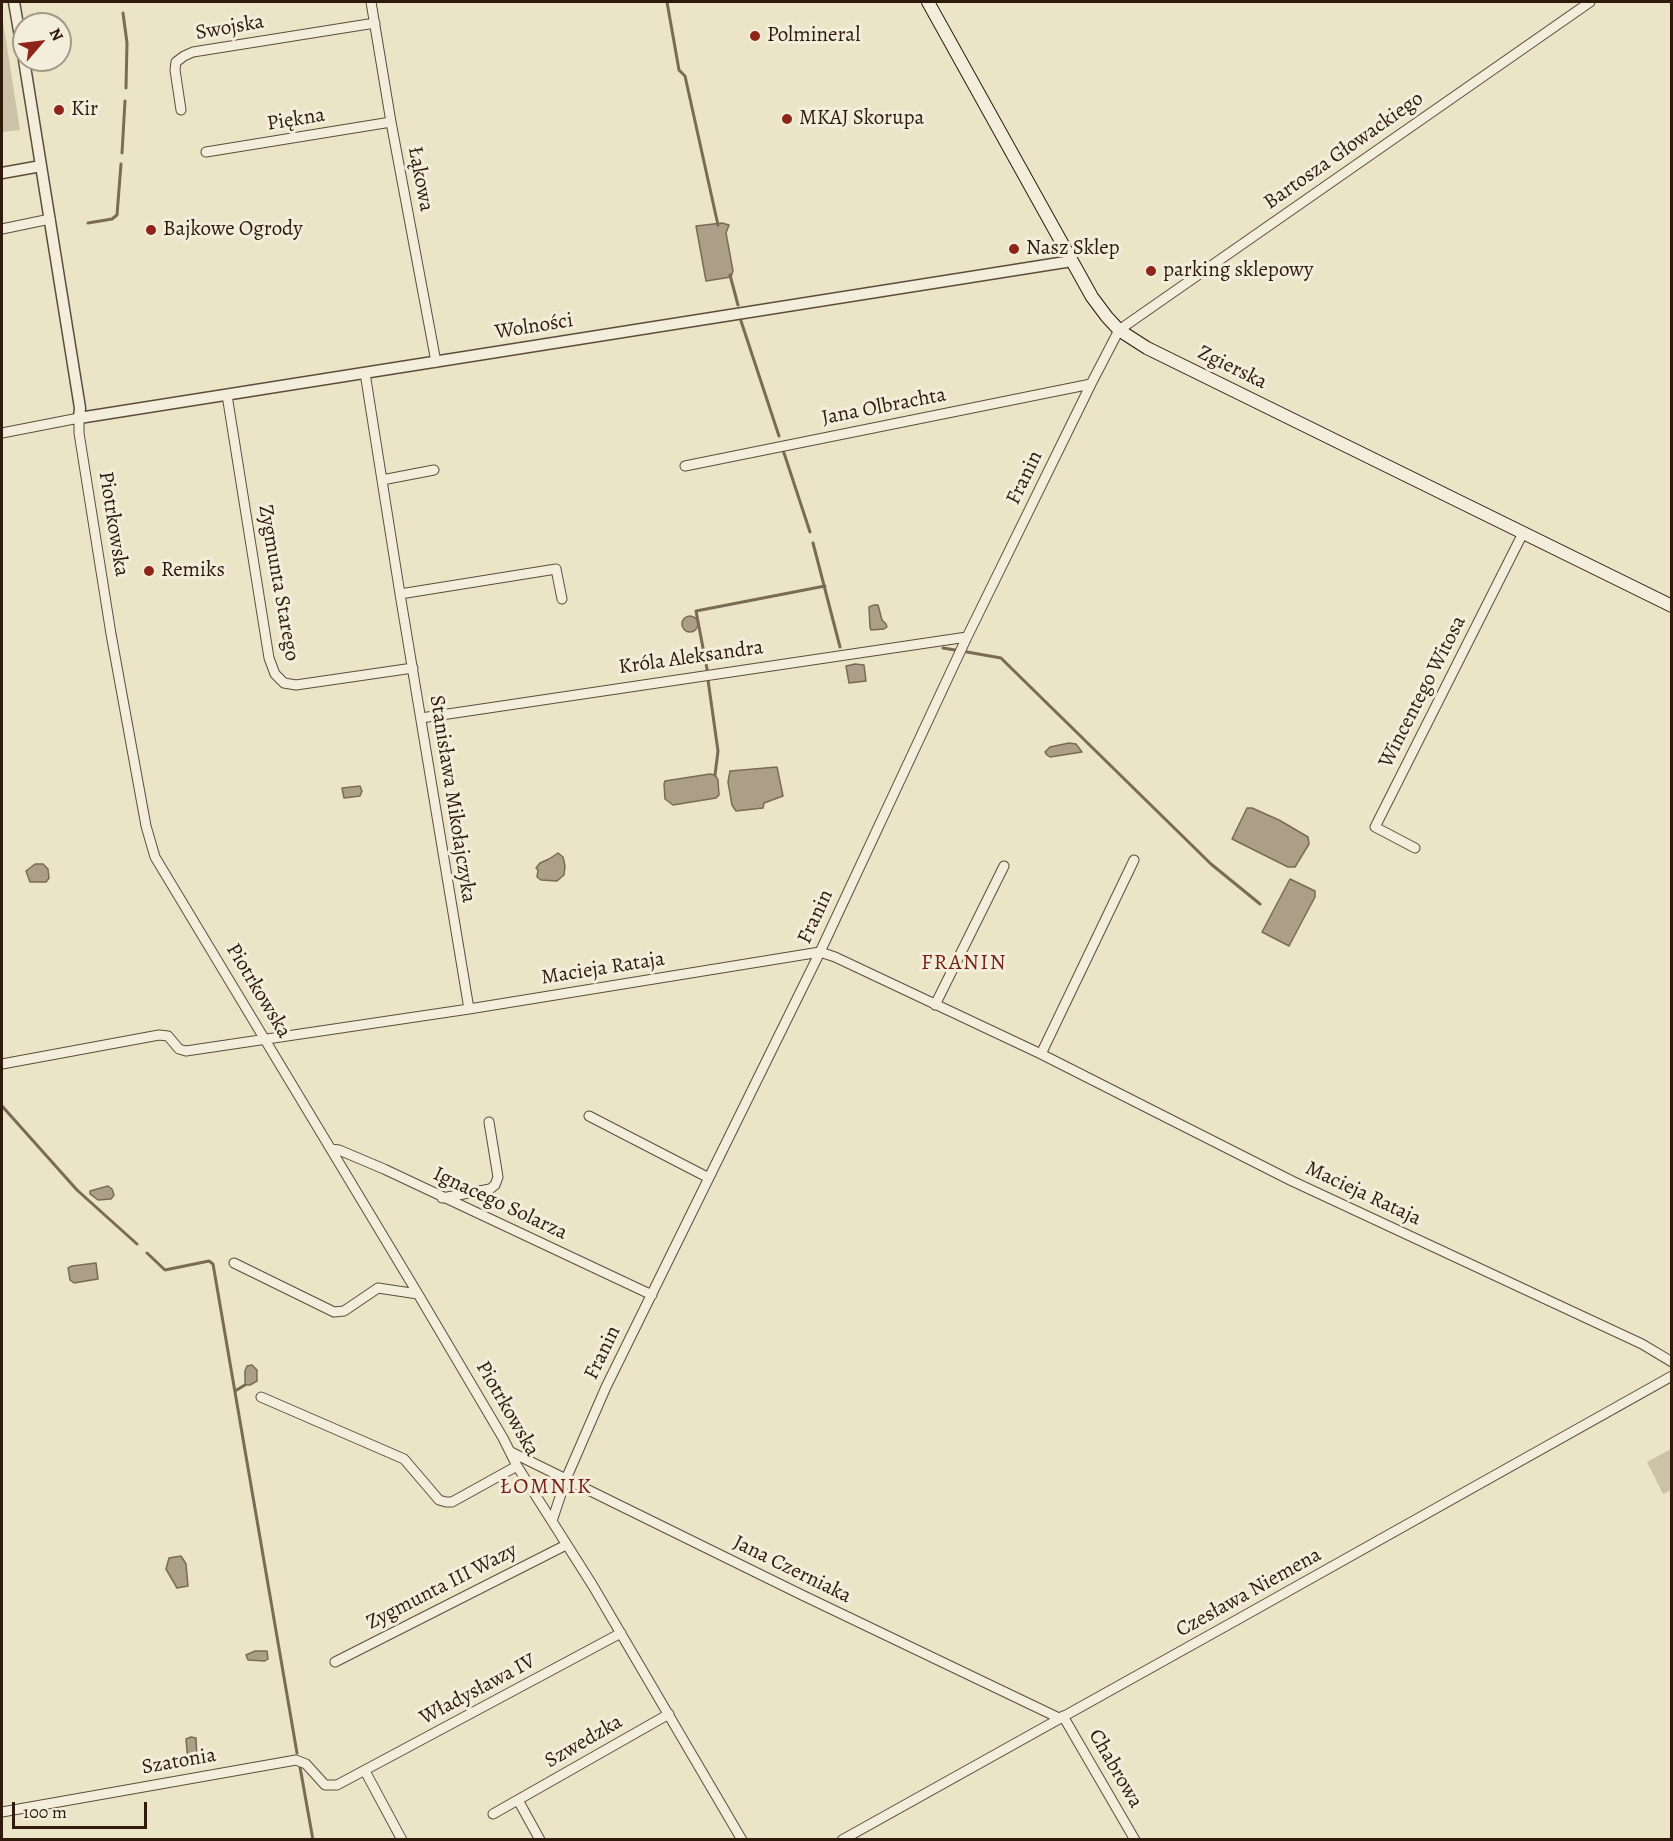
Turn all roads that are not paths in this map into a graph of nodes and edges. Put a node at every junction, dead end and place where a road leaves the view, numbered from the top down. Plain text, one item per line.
1 (371, 2) edge
2 (928, 2) edge
3 (1590, 2) edge
4 (375, 22) junction
5 (26, 72) edge
6 (181, 110) dead end
7 (391, 122) junction
8 (206, 152) dead end
9 (41, 166) junction
10 (2, 172) edge
11 (50, 219) junction
12 (2, 229) edge
13 (1072, 261) junction
14 (1119, 330) junction
15 (436, 362) junction
16 (365, 373) junction
17 (1091, 384) junction
18 (227, 394) junction
19 (79, 418) junction
20 (2, 434) edge
21 (685, 466) dead end
22 (434, 470) dead end
23 (382, 480) junction
24 (1523, 533) junction
25 (400, 594) junction
26 (562, 599) dead end
27 (1671, 606) edge
28 (967, 637) junction
29 (412, 668) junction
30 (421, 718) junction
31 (1415, 848) dead end
32 (1134, 860) dead end
33 (1004, 866) dead end
34 (820, 952) junction
35 (935, 1005) junction
36 (469, 1009) junction
37 (265, 1040) junction
38 (1041, 1054) junction
39 (2, 1064) edge
40 (590, 1116) dead end
41 (489, 1122) dead end
42 (331, 1149) junction
43 (709, 1178) junction
44 (442, 1198) junction
45 (234, 1263) dead end
46 (418, 1294) junction
47 (652, 1295) junction
48 (1671, 1362) edge
49 (1671, 1376) edge
50 (261, 1397) dead end
51 (511, 1452) junction
52 (517, 1466) junction
53 (566, 1479) junction
54 (552, 1521) junction
55 (566, 1545) junction
56 (621, 1633) junction
57 (334, 1662) dead end
58 (669, 1714) junction
59 (1061, 1717) junction
60 (365, 1771) junction
61 (352, 1778) joint
62 (518, 1800) junction
63 (2, 1812) edge
64 (493, 1814) dead end
65 (402, 1839) edge
66 (540, 1839) edge
67 (742, 1839) edge
68 (842, 1839) edge
69 (1134, 1839) edge

1 - 4 street, Łąkowa
2 - 13 main road, Zgierska
3 - 14 street, Bartosza Głowackiego
4 - 6 street, Swojska
4 - 7 street, Łąkowa
5 - 9 street, Piotrkowska
7 - 8 street, Piękna
7 - 15 street, Łąkowa
9 - 10 street
9 - 11 street, Piotrkowska
11 - 12 street
11 - 19 street, Piotrkowska
13 - 14 main road, Zgierska
13 - 15 street, Wolności
14 - 17 street, Franin
14 - 24 main road, Zgierska
15 - 16 street, Wolności
16 - 18 street, Wolności
16 - 23 street, Stanisława Mikołajczyka
17 - 21 street, Jana Olbrachta
17 - 28 street, Franin
18 - 19 street, Wolności
18 - 29 street, Zygmunta Starego
19 - 20 street, Wolności
19 - 37 street, Piotrkowska
22 - 23 street
23 - 25 street, Stanisława Mikołajczyka
24 - 27 main road, Zgierska
24 - 31 street, Wincentego Witosa
25 - 26 street
25 - 29 street, Stanisława Mikołajczyka
28 - 30 street, Króla Aleksandra
28 - 34 street, Franin
29 - 30 street, Stanisława Mikołajczyka
30 - 36 street, Stanisława Mikołajczyka
32 - 38 street
33 - 35 street
34 - 35 street, Macieja Rataja
34 - 36 street, Macieja Rataja
34 - 43 street, Franin
35 - 38 street, Macieja Rataja
36 - 37 street, Macieja Rataja
37 - 39 street, Macieja Rataja
37 - 42 street, Piotrkowska
38 - 48 street, Macieja Rataja
40 - 43 street
41 - 44 street
42 - 44 street, Ignacego Solarza
42 - 46 street, Piotrkowska
43 - 47 street, Franin
44 - 47 street, Ignacego Solarza
45 - 46 street
46 - 51 street, Piotrkowska
47 - 53 street, Franin
49 - 59 street, Czesława Niemena
50 - 52 street
51 - 52 street, Piotrkowska
51 - 53 street, Jana Czerniaka
52 - 54 street, Piotrkowska
53 - 54 street, Franin
53 - 59 street, Jana Czerniaka
54 - 55 street, Piotrkowska
55 - 56 street, Piotrkowska
55 - 57 street, Zygmunta III Wazy
56 - 58 street, Piotrkowska
56 - 60 street, Władysława IV
58 - 62 street, Szwedzka
58 - 67 street, Piotrkowska
59 - 68 street, Czesława Niemena
59 - 69 street, Chabrowa
60 - 61 street, Władysława IV
60 - 65 street
61 - 63 street, Szatonia
62 - 64 street, Szwedzka
62 - 66 street

